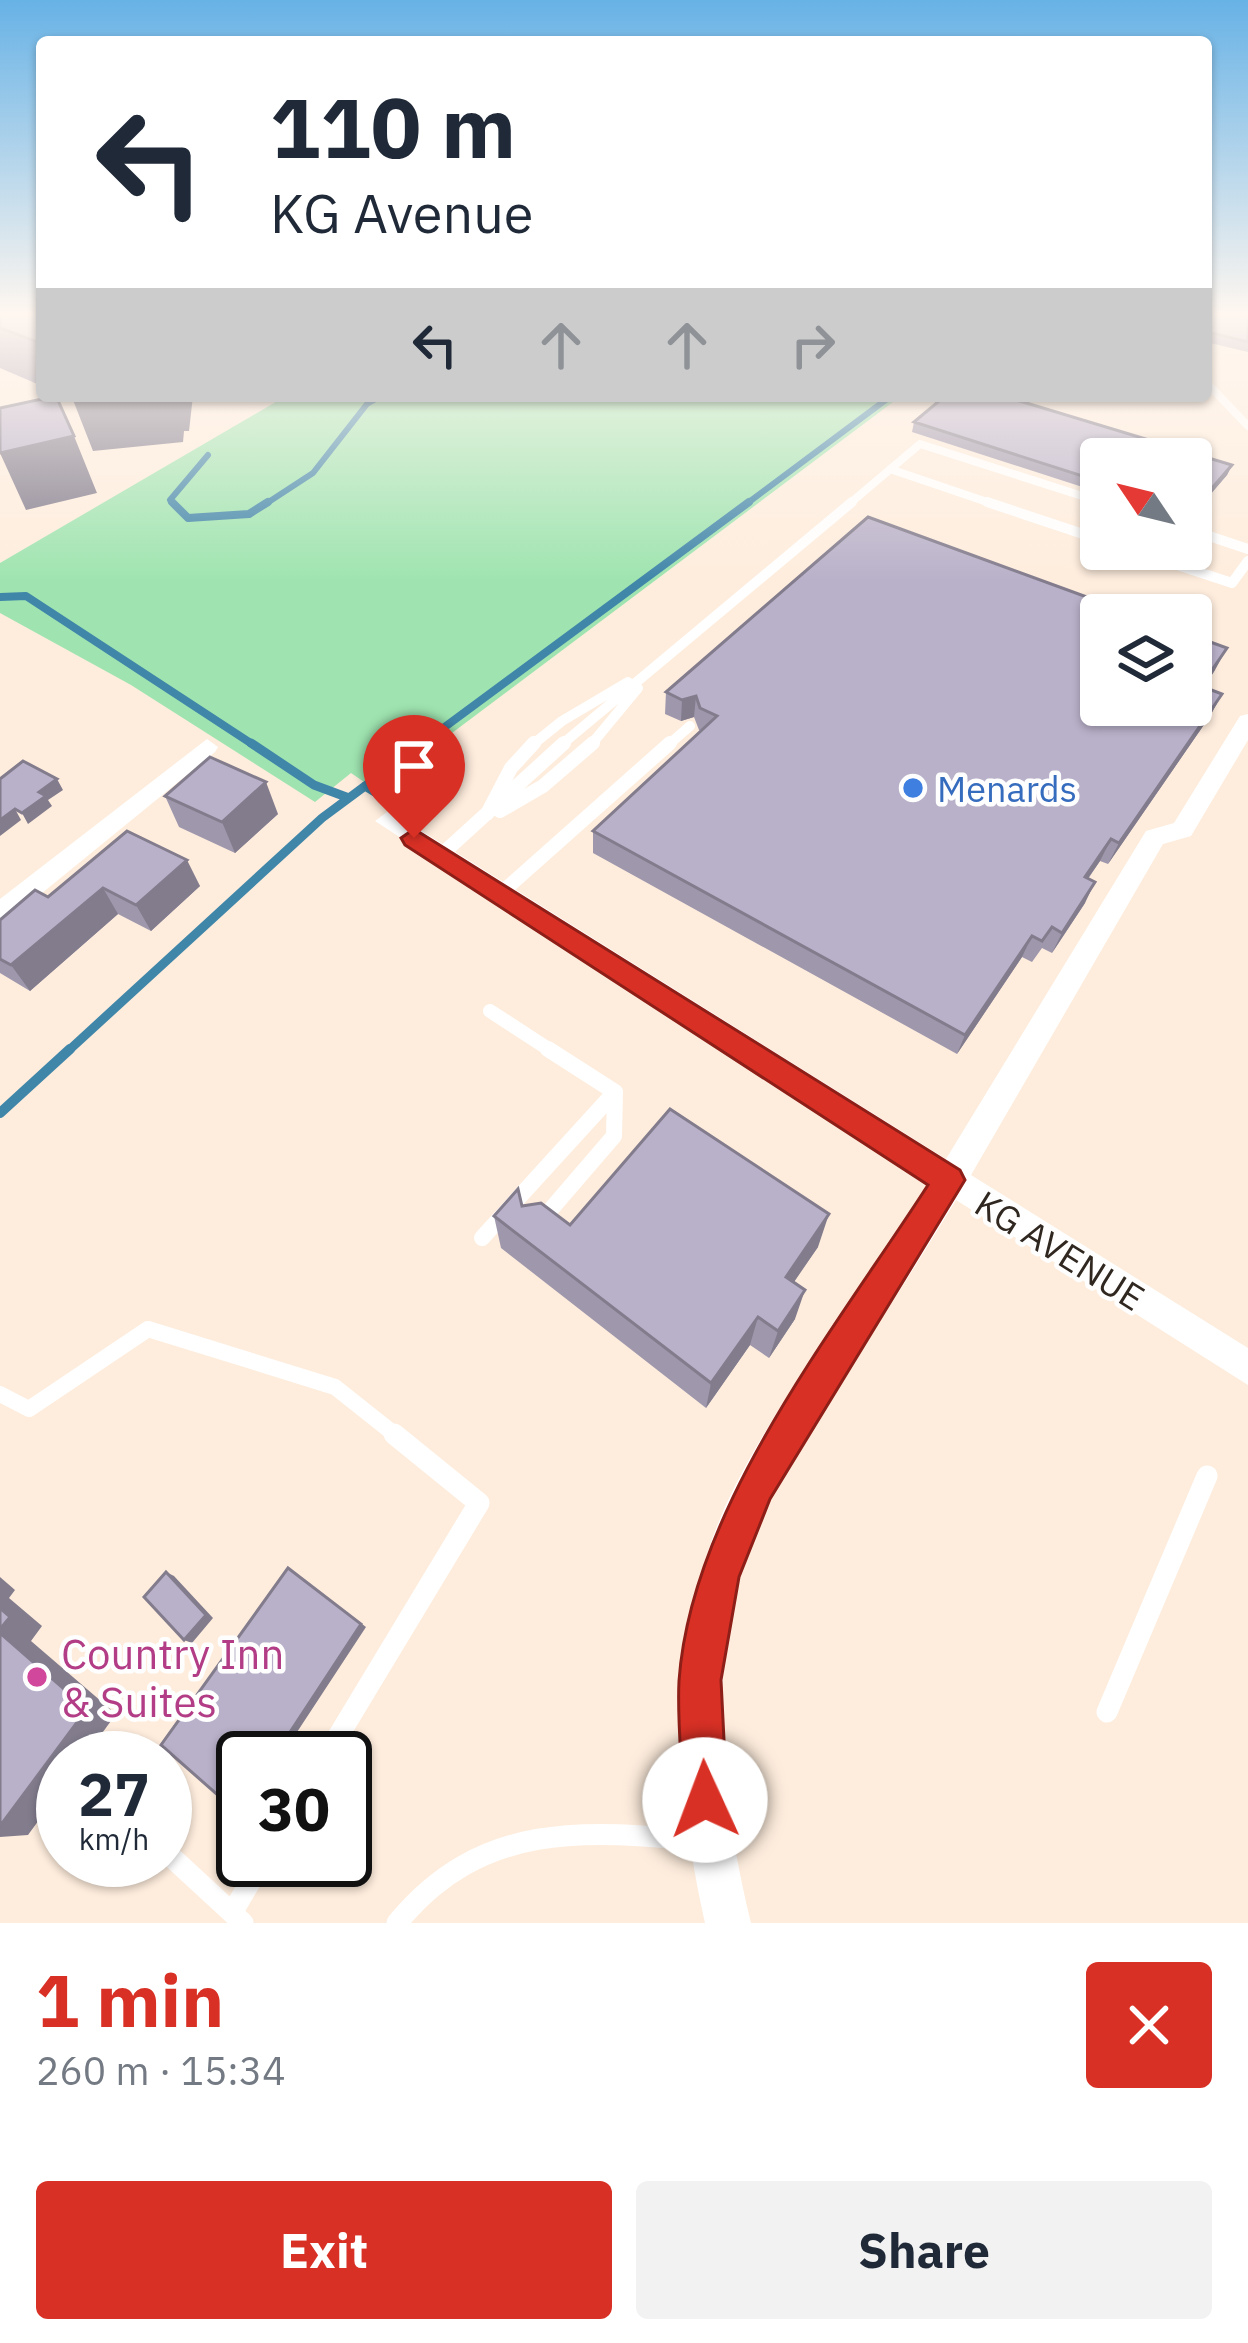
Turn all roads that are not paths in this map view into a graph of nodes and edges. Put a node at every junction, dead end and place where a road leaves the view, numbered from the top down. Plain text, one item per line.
1 (1225, 402) edge
2 (1248, 426) edge
3 (890, 469) junction
4 (1080, 495) edge
5 (1080, 533) edge
6 (1212, 537) edge
7 (1248, 549) edge
8 (1248, 561) edge
9 (1191, 570) edge
10 (654, 668) junction
11 (1248, 722) edge
12 (690, 725) dead end
13 (207, 747) dead end
14 (485, 819) junction
15 (387, 821) dead end
16 (440, 856) junction
17 (500, 894) junction
18 (0, 913) edge
19 (490, 1011) dead end
20 (615, 1092) junction
21 (949, 1180) junction
22 (535, 1228) edge
23 (482, 1238) dead end
24 (1248, 1368) edge
25 (0, 1394) edge
26 (1207, 1476) dead end
27 (1107, 1712) dead end
28 (341, 1731) edge
29 (707, 1841) junction
30 (192, 1876) edge
31 (251, 1887) edge
32 (237, 1918) edge
33 (398, 1923) edge
34 (728, 1923) edge

1 - 2 lane
3 - 4 lane
3 - 5 lane
3 - 10 lane
6 - 7 lane
8 - 9 lane
10 - 14 lane
10 - 14 lane
10 - 14 lane
11 - 21 street
12 - 17 lane
13 - 18 street
14 - 16 lane
15 - 16 street, KG AVENUE
16 - 17 street, KG AVENUE
17 - 21 street, KG AVENUE
19 - 20 lane
20 - 22 lane
20 - 23 lane
21 - 24 street, KG AVENUE
21 - 29 street
25 - 28 lane
26 - 27 lane
29 - 33 lane
29 - 34 street
30 - 32 lane
31 - 32 lane

